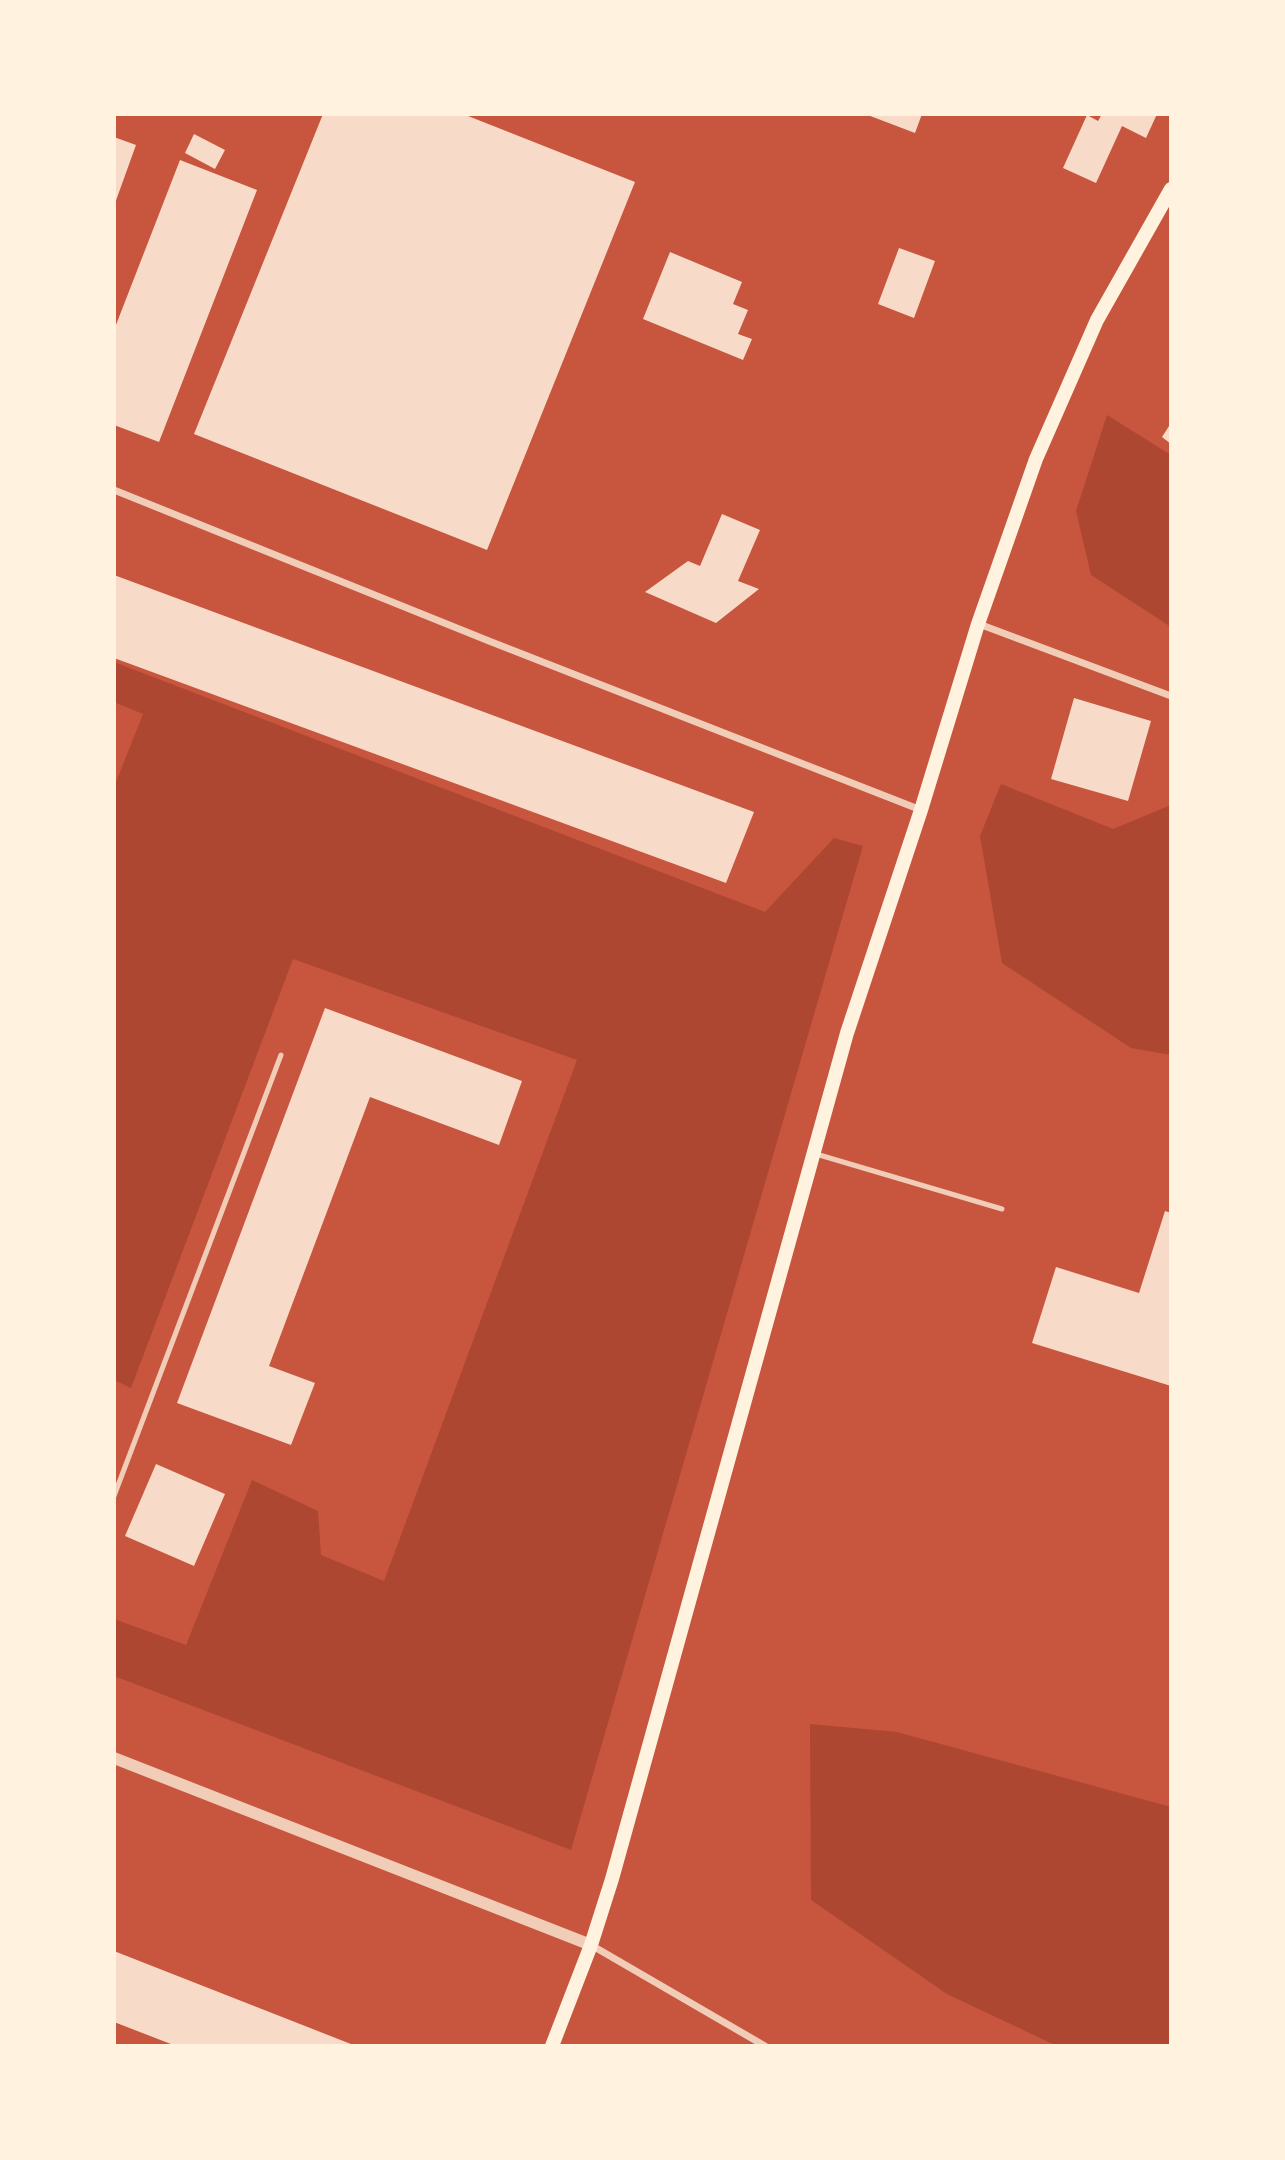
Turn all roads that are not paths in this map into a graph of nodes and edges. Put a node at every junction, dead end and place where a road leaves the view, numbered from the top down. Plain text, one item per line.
1 (1171, 189) edge
2 (114, 491) edge
3 (978, 624) junction
4 (1171, 696) edge
5 (921, 810) junction
6 (281, 1055) dead end
7 (813, 1153) junction
8 (1002, 1209) dead end
9 (114, 1496) edge
10 (114, 1758) edge
11 (591, 1945) junction
12 (552, 2046) edge
13 (765, 2046) edge

1 - 3 main road
2 - 5 street
3 - 4 street
3 - 5 main road
5 - 7 main road
6 - 9 lane
7 - 8 lane
7 - 11 main road
10 - 11 street
11 - 12 main road
11 - 13 street

